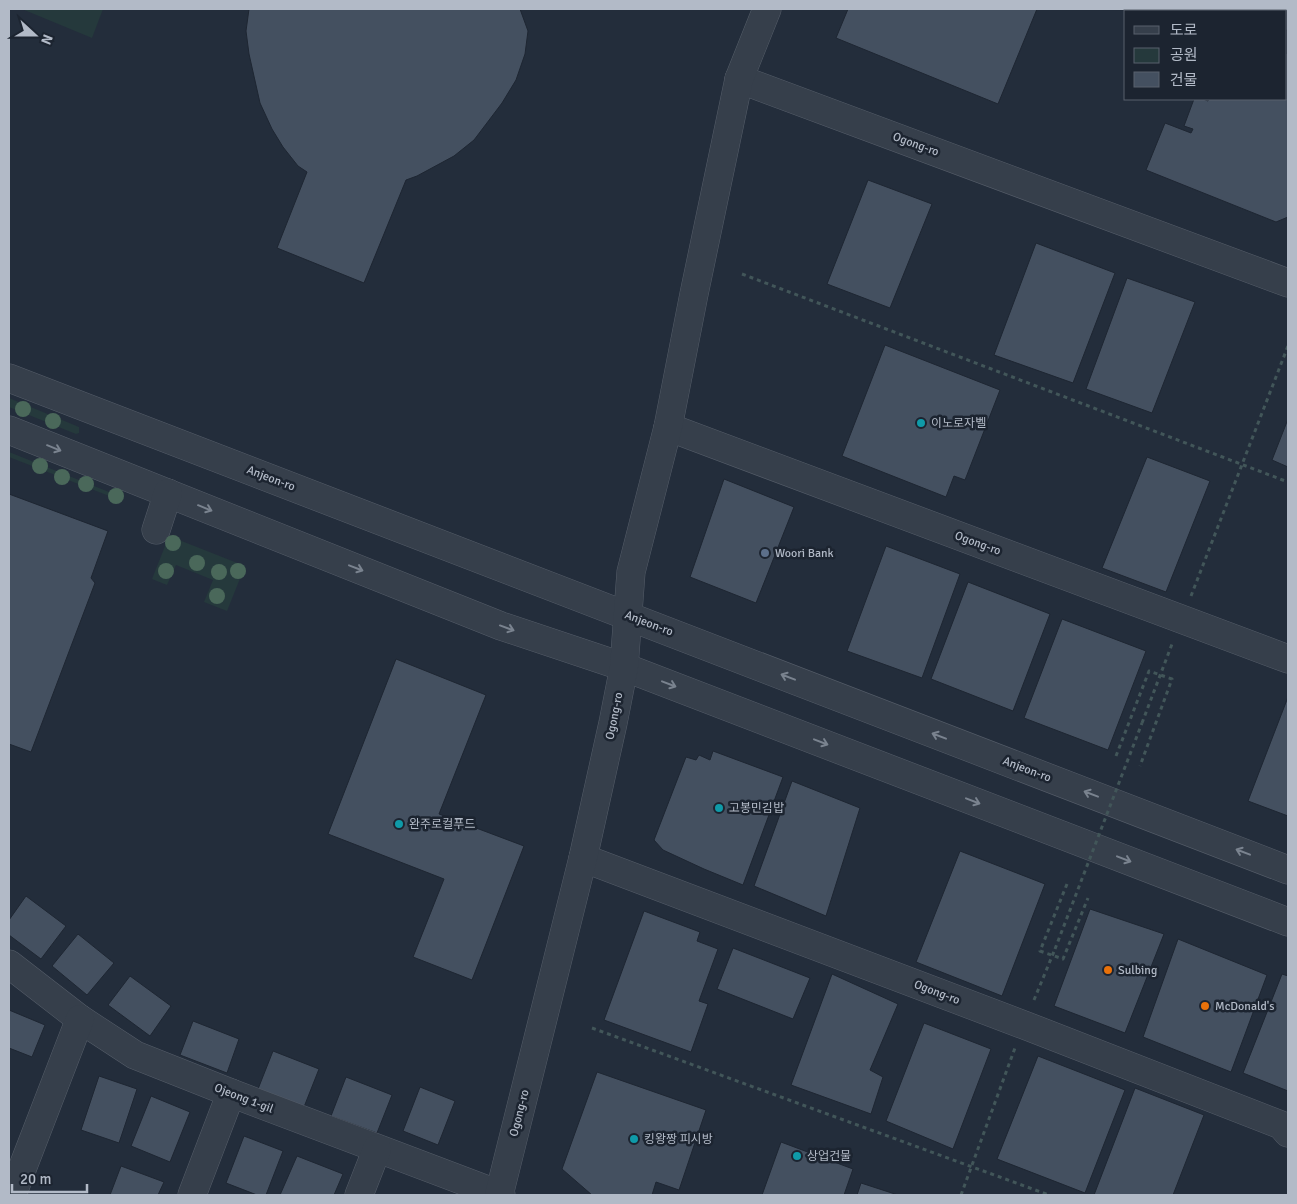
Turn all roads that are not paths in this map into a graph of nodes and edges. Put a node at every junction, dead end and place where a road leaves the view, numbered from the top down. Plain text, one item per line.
1 (767, 9) edge
2 (739, 79) junction
3 (1288, 284) edge
4 (9, 378) edge
5 (668, 427) junction
6 (9, 430) edge
7 (168, 493) junction
8 (156, 530) dead end
9 (627, 615) junction
10 (1288, 659) edge
11 (624, 667) junction
12 (583, 858) junction
13 (1288, 870) edge
14 (1288, 922) edge
15 (9, 964) edge
16 (80, 1019) junction
17 (231, 1093) junction
18 (1288, 1132) edge
19 (377, 1149) junction
20 (12, 1195) edge
21 (192, 1195) edge
22 (359, 1195) edge
23 (499, 1195) edge

1 - 2 street, Ogong-ro
2 - 3 street, Ogong-ro
2 - 5 street, Ogong-ro
4 - 9 street, Anjeon-ro
5 - 9 street, Ogong-ro
5 - 10 street, Ogong-ro
6 -> 7 street
7 - 8 street
7 -> 11 street
9 - 11 street, Ogong-ro
13 -> 9 street, Anjeon-ro
11 - 12 street, Ogong-ro
11 -> 14 street
12 - 18 street, Ogong-ro
12 - 23 street, Ogong-ro
15 - 16 street, Ojeong 1-gil
16 - 17 street, Ojeong 1-gil
16 - 20 street
17 - 19 street, Ojeong 1-gil
17 - 21 street
19 - 22 street
19 - 23 street, Ojeong 1-gil

